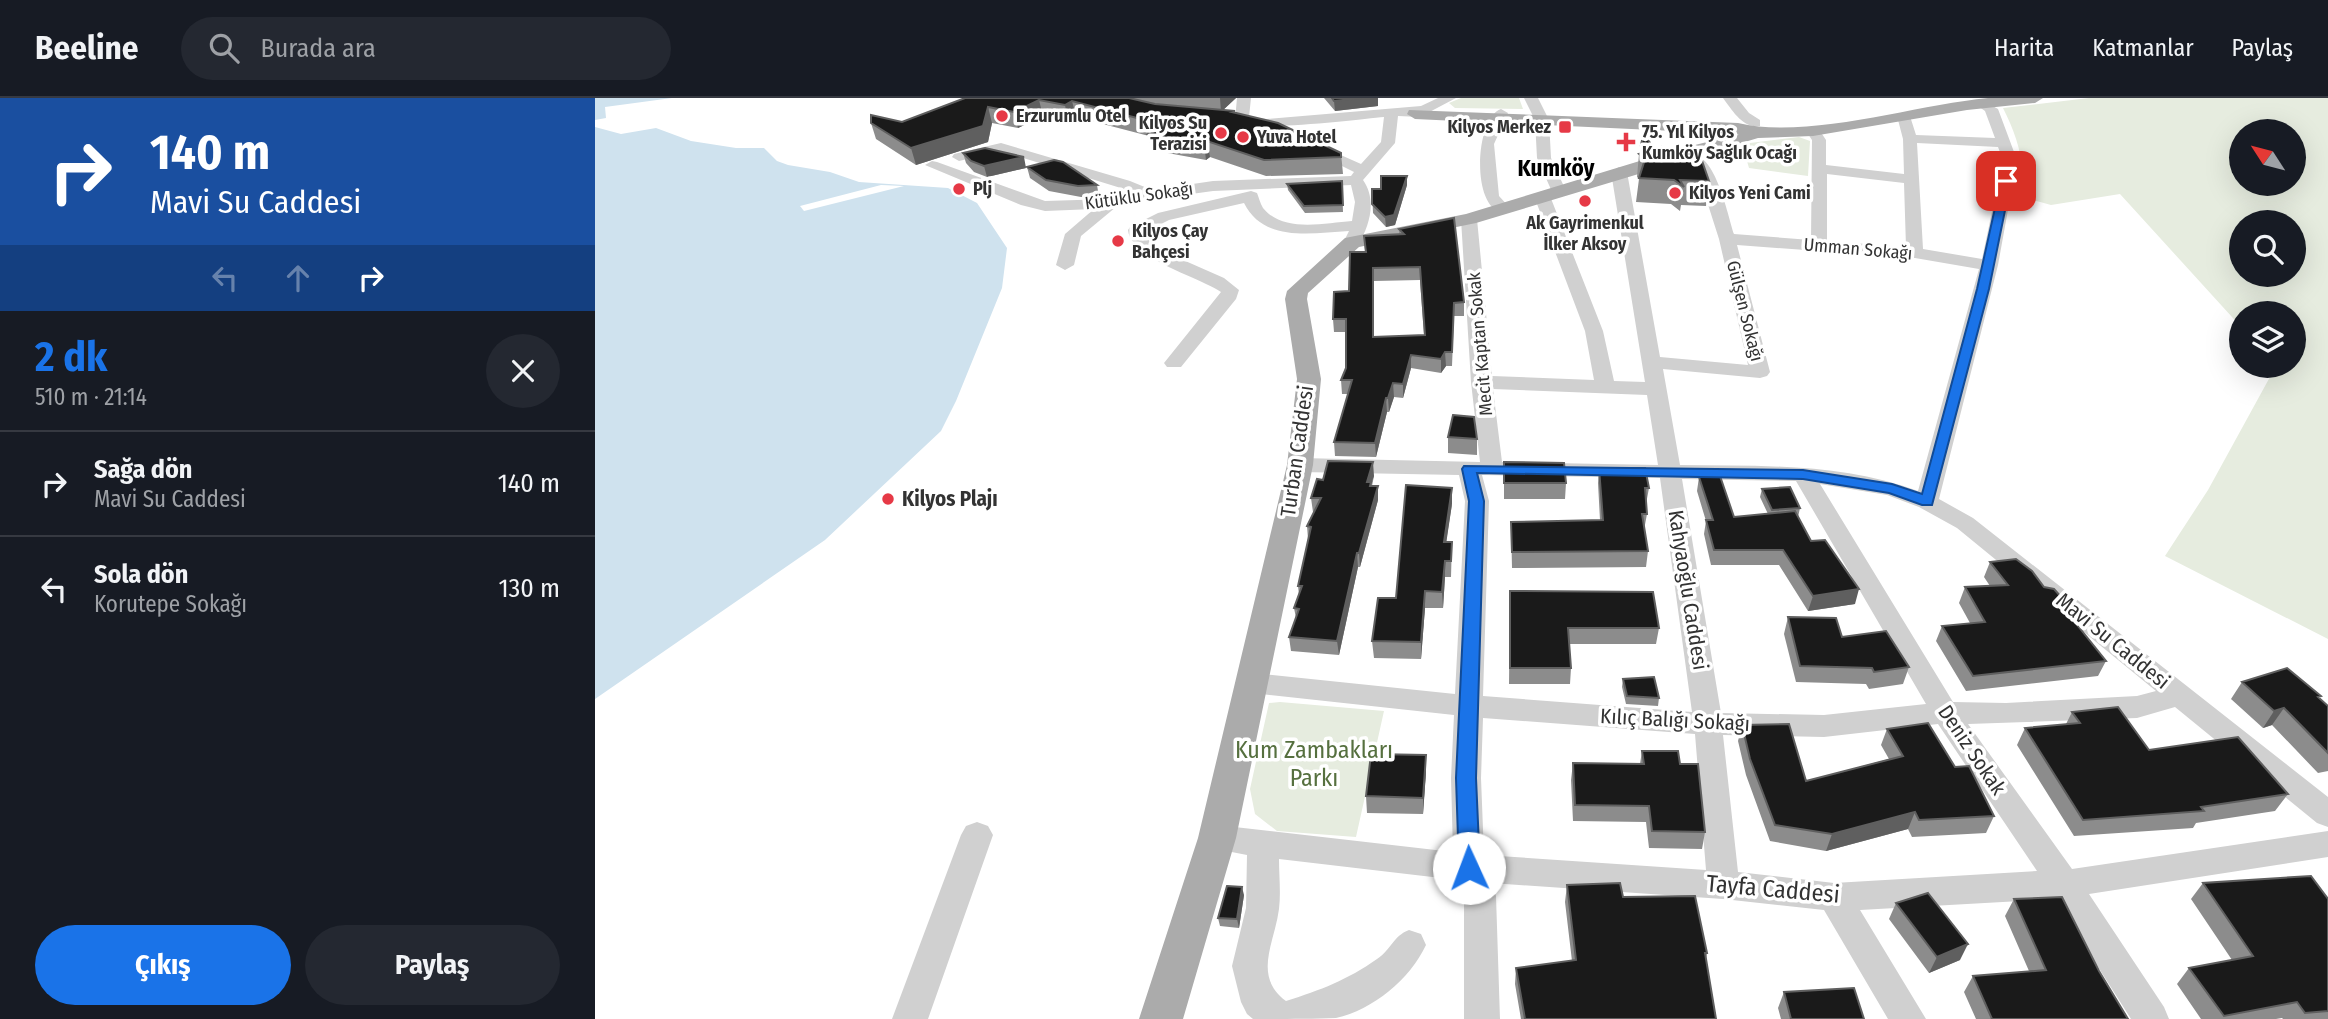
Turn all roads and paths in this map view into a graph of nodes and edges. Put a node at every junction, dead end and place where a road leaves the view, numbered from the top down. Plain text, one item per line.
1 (1244, 98) edge
2 (1379, 98) edge
3 (1450, 98) edge
4 (1531, 98) edge
5 (1730, 98) edge
6 (2035, 98) edge
7 (1982, 104) junction
8 (1420, 108) edge
9 (1391, 113) junction
10 (1500, 116) junction
11 (1904, 116) junction
12 (1540, 118) junction
13 (1267, 123) junction
14 (1847, 124) junction
15 (1747, 128) junction
16 (1813, 131) junction
17 (1910, 139) junction
18 (2004, 143) junction
19 (1685, 153) junction
20 (1819, 169) junction
21 (1619, 172) junction
22 (1359, 175) junction
23 (1912, 179) junction
24 (1245, 191) junction
25 (1550, 194) junction
26 (1148, 195) junction
27 (1111, 204) junction
28 (1502, 208) junction
29 (1469, 219) junction
30 (1356, 234) junction
31 (1727, 239) junction
32 (1819, 246) junction
33 (1915, 253) junction
34 (1065, 265) dead end
35 (1989, 265) junction
36 (1650, 362) junction
37 (1174, 363) dead end
38 (1481, 382) junction
39 (1605, 387) junction
40 (1655, 389) junction
41 (1300, 465) junction
42 (1480, 469) junction
43 (1670, 471) junction
44 (1803, 474) junction
45 (1927, 502) junction
46 (1252, 683) junction
47 (2180, 695) junction
48 (1469, 706) junction
49 (1945, 713) junction
50 (1708, 724) junction
51 (2328, 814) edge
52 (977, 835) dead end
53 (1217, 838) junction
54 (1263, 844) junction
55 (2328, 844) edge
56 (1469, 868) junction
57 (1723, 884) junction
58 (2064, 884) junction
59 (1834, 897) junction
60 (1409, 945) dead end
61 (1160, 1018) edge
62 (909, 1019) edge
63 (1282, 1019) edge
64 (1482, 1019) edge
65 (1908, 1019) edge
66 (2151, 1019) edge

1 - 13 street
2 - 9 street
3 - 8 street
4 - 12 street
5 - 15 street
6 - 7 main road
7 - 11 main road
7 - 18 street
8 - 9 street
8 - 10 main road
9 - 13 street
9 - 22 street
10 - 12 main road
10 - 28 street
11 - 14 main road
11 - 17 street
12 - 15 main road
12 - 25 street
13 - 22 street
14 - 15 main road
14 - 16 main road
15 - 16 main road
15 - 19 main road, Turban Caddesi
16 - 20 street
17 - 18 street
17 - 23 street
18 - 35 street
19 - 21 main road, Turban Caddesi
19 - 31 street, Gülşen Sokağı
20 - 23 street
20 - 32 street
21 - 25 main road, Turban Caddesi
21 - 36 street, Kahyaoğlu Caddesi
22 - 24 street, Kütüklu Sokağı
22 - 30 street
23 - 33 street
24 - 26 street, Kütüklu Sokağı
24 - 30 street
24 - 37 street
25 - 28 main road, Turban Caddesi
25 - 39 street
26 - 27 street, Kütüklu Sokağı
26 - 27 street, Kütüklu Sokağı
27 - 34 street
28 - 29 main road, Turban Caddesi
29 - 30 main road, Turban Caddesi
29 - 38 street, Mecit Kaptan Sokak
30 - 41 main road, Turban Caddesi
31 - 32 street, Umman Sokağı
31 - 36 street, Gülşen Sokağı
32 - 33 street, Umman Sokağı
33 - 35 street, Umman Sokağı
35 - 45 street
36 - 40 street, Kahyaoğlu Caddesi
38 - 39 street
38 - 42 street, Mecit Kaptan Sokak
39 - 40 street
40 - 43 street, Kahyaoğlu Caddesi
41 - 42 street, Mavi Su Caddesi
41 - 46 main road, Turban Caddesi
42 - 43 street, Mavi Su Caddesi
42 - 48 street, Mecit Kaptan Sokak
43 - 44 street, Mavi Su Caddesi
43 - 50 street, Kahyaoğlu Caddesi
44 - 45 street, Mavi Su Caddesi
44 - 49 street, Deniz Sokak
45 - 47 street, Mavi Su Caddesi
46 - 48 street, Kılıç Balığı Sokağı
46 - 53 main road, Turban Caddesi
47 - 49 street, Kılıç Balığı Sokağı
47 - 51 street, Mavi Su Caddesi
48 - 50 street, Kılıç Balığı Sokağı
48 - 56 street, Mecit Kaptan Sokak
49 - 50 street, Kılıç Balığı Sokağı
49 - 58 street, Deniz Sokak
50 - 57 street, Kahyaoğlu Caddesi
52 - 62 street
53 - 54 street, Tayfa Caddesi
53 - 61 main road, Turban Caddesi
54 - 56 street, Tayfa Caddesi
54 - 63 street
55 - 58 street, Tayfa Caddesi
56 - 57 street, Tayfa Caddesi
56 - 64 street, Mecit Kaptan Sokak
57 - 59 street, Tayfa Caddesi
58 - 59 street, Tayfa Caddesi
58 - 66 street, Deniz Sokak
59 - 65 street
60 - 63 street

